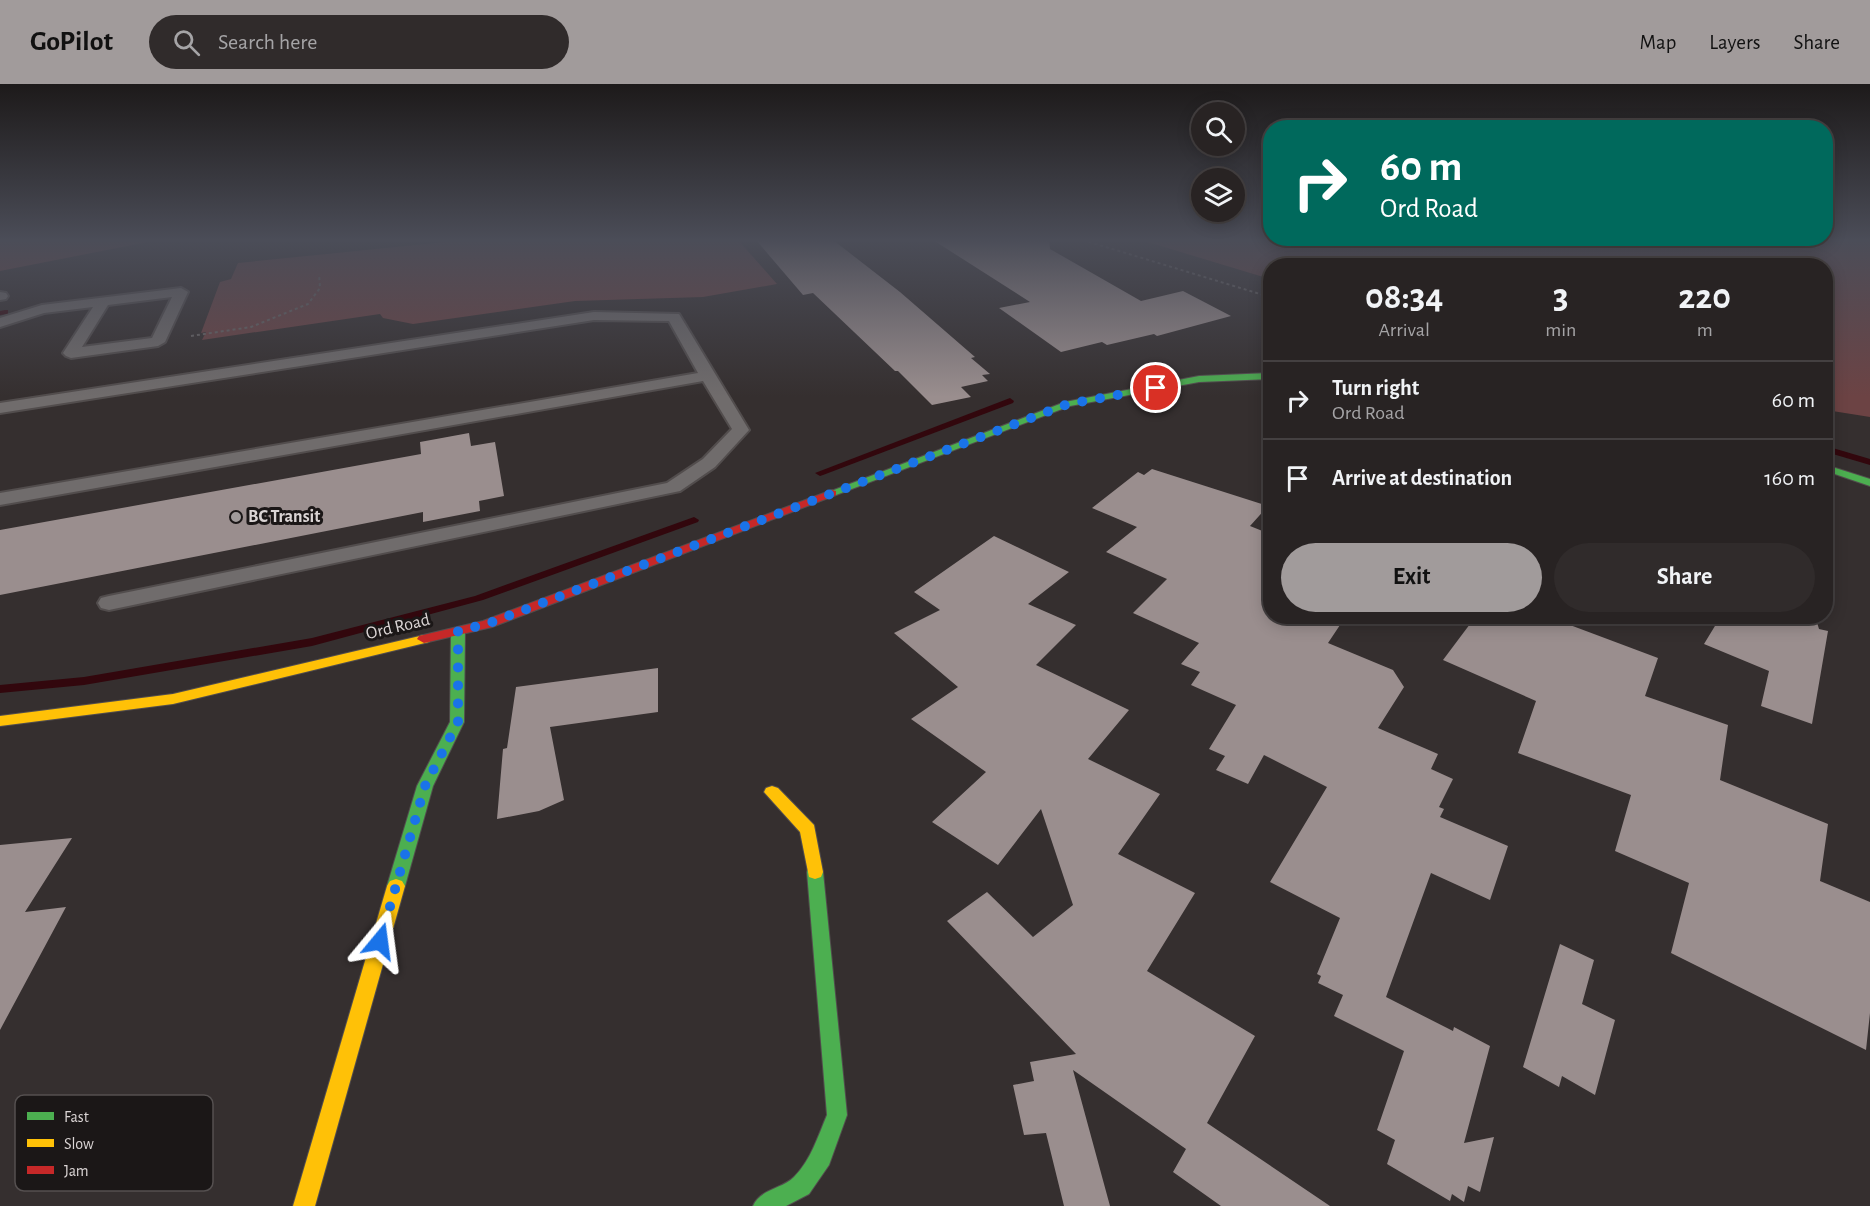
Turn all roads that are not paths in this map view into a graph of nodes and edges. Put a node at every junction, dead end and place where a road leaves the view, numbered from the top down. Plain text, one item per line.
1 (178, 292) edge
2 (180, 292) edge
3 (103, 302) junction
4 (0, 323) edge
5 (708, 376) junction
6 (1263, 376) edge
7 (0, 408) edge
8 (1833, 470) edge
9 (1870, 483) edge
10 (0, 499) edge
11 (109, 603) dead end
12 (458, 631) junction
13 (0, 721) edge
14 (772, 792) dead end
15 (304, 1206) edge
16 (764, 1206) edge

1 - 3 lane
2 - 3 lane
3 - 4 lane
5 - 7 lane
5 - 10 lane
5 - 11 lane
6 - 12 street, Ord Road
8 - 9 street
12 - 13 street, Ord Road
12 - 15 street
14 - 16 street

